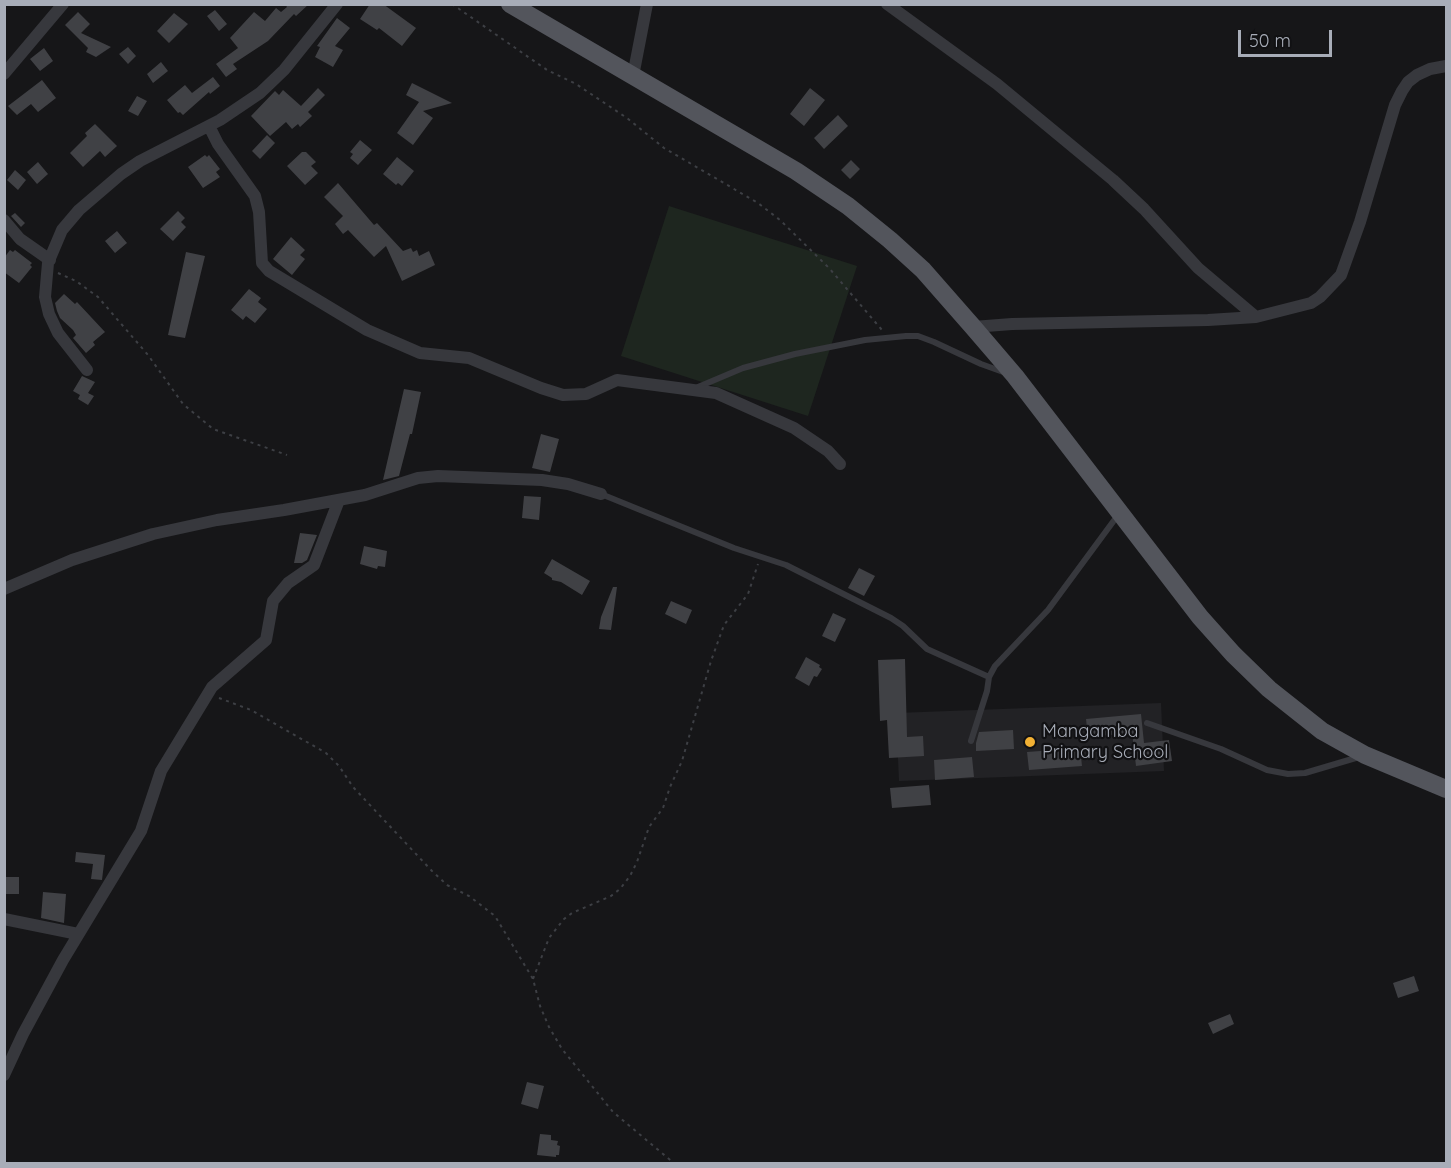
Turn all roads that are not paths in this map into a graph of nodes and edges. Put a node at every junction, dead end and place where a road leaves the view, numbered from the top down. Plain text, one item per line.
1 (63, 4) edge
2 (337, 4) edge
3 (510, 4) edge
4 (647, 4) edge
5 (887, 4) edge
6 (1446, 66) edge
7 (4, 74) edge
8 (633, 76) junction
9 (209, 126) junction
10 (4, 220) edge
11 (48, 264) junction
12 (1256, 317) junction
13 (974, 327) junction
14 (87, 370) dead end
15 (1015, 376) junction
16 (695, 389) junction
17 (840, 464) dead end
18 (601, 494) joint
19 (339, 500) junction
20 (1120, 513) junction
21 (4, 589) edge
22 (989, 677) junction
23 (1147, 723) dead end
24 (971, 741) dead end
25 (1365, 754) junction
26 (1446, 789) edge
27 (4, 919) edge
28 (78, 934) junction
29 (4, 1075) edge

1 - 7 street
2 - 9 street
3 - 8 main road
4 - 8 street
5 - 12 street
6 - 12 street
8 - 13 main road
9 - 11 street
9 - 16 street
10 - 11 street
11 - 14 street
12 - 13 street
13 - 15 main road
15 - 16 lane
15 - 20 main road
16 - 17 street
18 - 19 street
18 - 22 lane
19 - 21 street
19 - 28 street
20 - 22 lane
20 - 25 main road
22 - 24 lane
23 - 25 lane
25 - 26 main road
27 - 28 street
28 - 29 street

